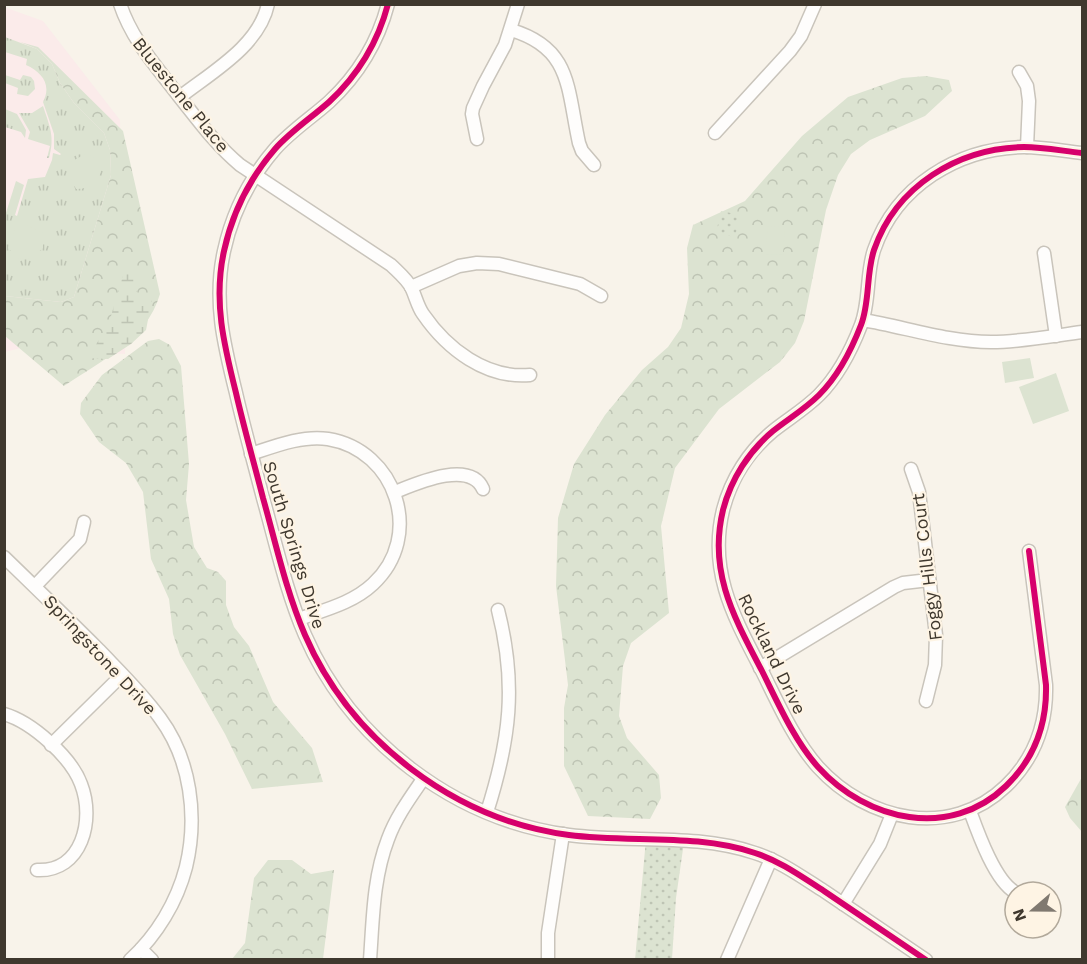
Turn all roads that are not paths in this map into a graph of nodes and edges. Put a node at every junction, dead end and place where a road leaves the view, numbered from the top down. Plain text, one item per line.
1 (120, 4) edge
2 (268, 4) edge
3 (388, 4) edge
4 (518, 4) edge
5 (815, 4) edge
6 (511, 30) junction
7 (1019, 72) dead end
8 (180, 97) junction
9 (715, 133) dead end
10 (477, 139) dead end
11 (1027, 147) junction
12 (1083, 153) edge
13 (594, 165) dead end
14 (256, 175) junction
15 (1044, 253) dead end
16 (411, 287) junction
17 (601, 296) dead end
18 (863, 320) junction
19 (1083, 332) edge
20 (1056, 336) junction
21 (530, 375) dead end
22 (251, 454) junction
23 (911, 469) dead end
24 (483, 489) dead end
25 (395, 492) junction
26 (84, 522) dead end
27 (1029, 551) dead end
28 (4, 557) edge
29 (929, 580) junction
30 (35, 586) junction
31 (498, 610) dead end
32 (298, 619) junction
33 (760, 668) junction
34 (122, 675) junction
35 (926, 701) dead end
36 (4, 714) edge
37 (51, 745) junction
38 (423, 779) junction
39 (970, 811) junction
40 (487, 812) junction
41 (892, 814) junction
42 (563, 834) junction
43 (771, 859) junction
44 (37, 870) dead end
45 (1003, 880) edge
46 (843, 904) junction
47 (141, 949) junction
48 (917, 957) edge
49 (130, 960) edge
50 (152, 960) edge
51 (370, 960) edge
52 (548, 960) edge
53 (727, 960) edge

1 - 8 street, Bluestone Place
2 - 8 street
3 - 14 street, South Springs Drive
4 - 6 street
5 - 9 street
6 - 10 street
6 - 13 street
7 - 11 street
8 - 14 street, Bluestone Place
11 - 12 street, Rockland Drive
11 - 18 street, Rockland Drive
14 - 16 street, Bluestone Place
14 - 22 street, South Springs Drive
15 - 20 street
16 - 17 street
16 - 21 street, Bluestone Place
18 - 20 street
18 - 33 street, Rockland Drive
19 - 20 street
22 - 25 street
22 - 32 street, South Springs Drive
23 - 29 street, Foggy Hills Court
24 - 25 street
25 - 32 street
26 - 30 street
27 - 39 street, Rockland Drive
28 - 30 street, Springstone Drive
29 - 33 street
29 - 35 street, Foggy Hills Court
30 - 34 street, Springstone Drive
31 - 40 street
32 - 38 street, South Springs Drive
33 - 41 street, Rockland Drive
34 - 37 street
34 - 47 street, Springstone Drive
36 - 37 street
37 - 44 street
38 - 40 street, South Springs Drive
38 - 51 street
39 - 41 street, Rockland Drive
39 - 45 street
40 - 42 street, South Springs Drive
41 - 46 street
42 - 43 street, South Springs Drive
42 - 52 street
43 - 46 street, South Springs Drive
43 - 53 street
46 - 48 street, South Springs Drive
47 - 49 street, Springstone Drive
47 - 50 street

